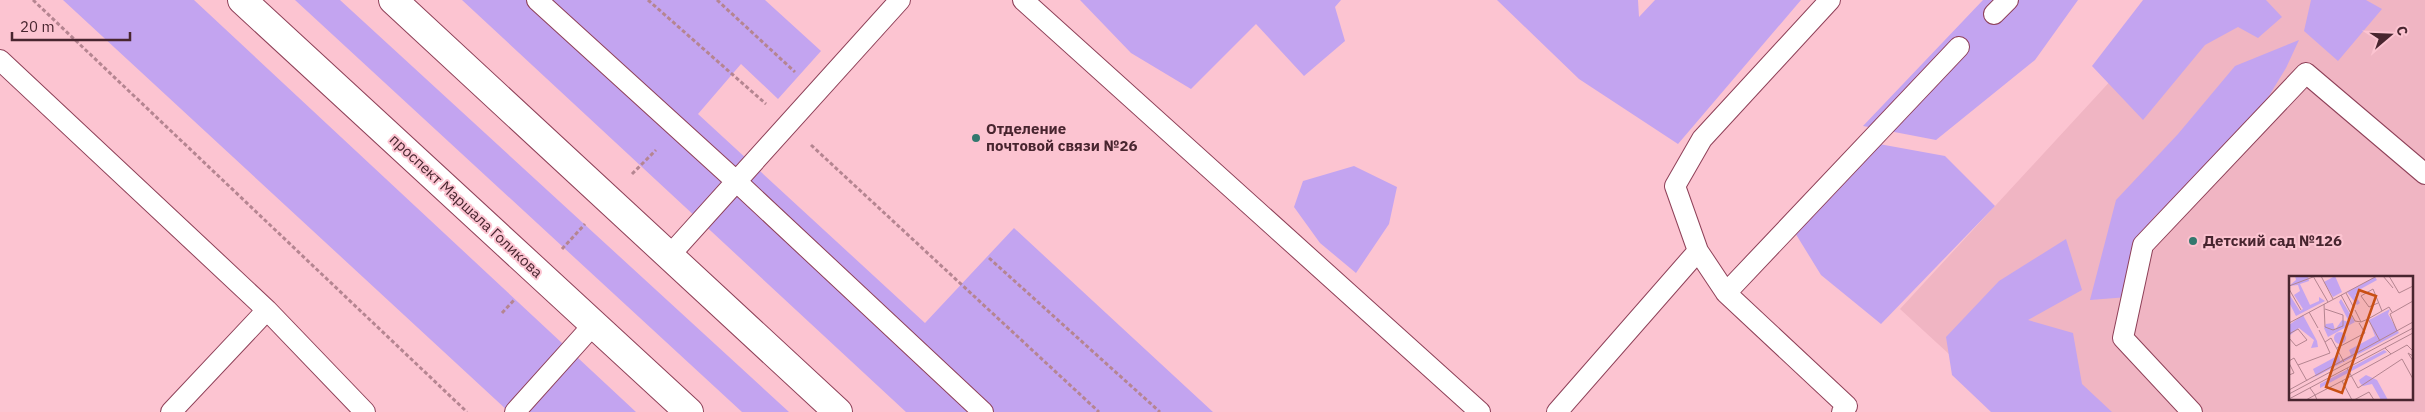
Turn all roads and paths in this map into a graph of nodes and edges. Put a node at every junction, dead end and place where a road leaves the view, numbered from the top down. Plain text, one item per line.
1 (33, 0) edge
2 (242, 0) edge
3 (393, 0) edge
4 (537, 0) edge
5 (648, 0) edge
6 (717, 0) edge
7 (900, 0) edge
8 (1023, 0) edge
9 (1830, 0) edge
10 (2008, 0) edge
11 (1994, 14) dead end
12 (1959, 47) dead end
13 (0, 60) edge
14 (817, 92) junction
15 (788, 124) junction
16 (2425, 174) edge
17 (737, 182) junction
18 (1698, 251) junction
19 (669, 256) junction
20 (989, 258) dead end
21 (1726, 293) junction
22 (266, 310) junction
23 (594, 324) junction
24 (1848, 410) edge
25 (171, 412) edge
26 (365, 412) edge
27 (467, 412) edge
28 (515, 412) edge
29 (689, 412) edge
30 (838, 412) edge
31 (982, 412) edge
32 (1099, 412) edge
33 (1160, 412) edge
34 (1480, 412) edge
35 (1557, 412) edge
36 (2192, 412) edge

1 - 27 path
2 - 23 main road, проспект Маршала Голикова
3 - 19 main road
4 - 17 lane
5 - 15 path
6 - 14 path
7 - 14 lane
8 - 34 lane
9 - 18 lane
10 - 11 lane
12 - 21 lane
13 - 22 lane
14 - 15 lane
15 - 17 lane
15 - 32 path
16 - 36 lane
17 - 19 lane
17 - 31 lane
18 - 21 lane
18 - 35 lane
19 - 30 main road
20 - 33 path
21 - 24 lane
22 - 25 lane
22 - 26 lane
23 - 28 lane
23 - 29 main road, проспект Маршала Голикова

